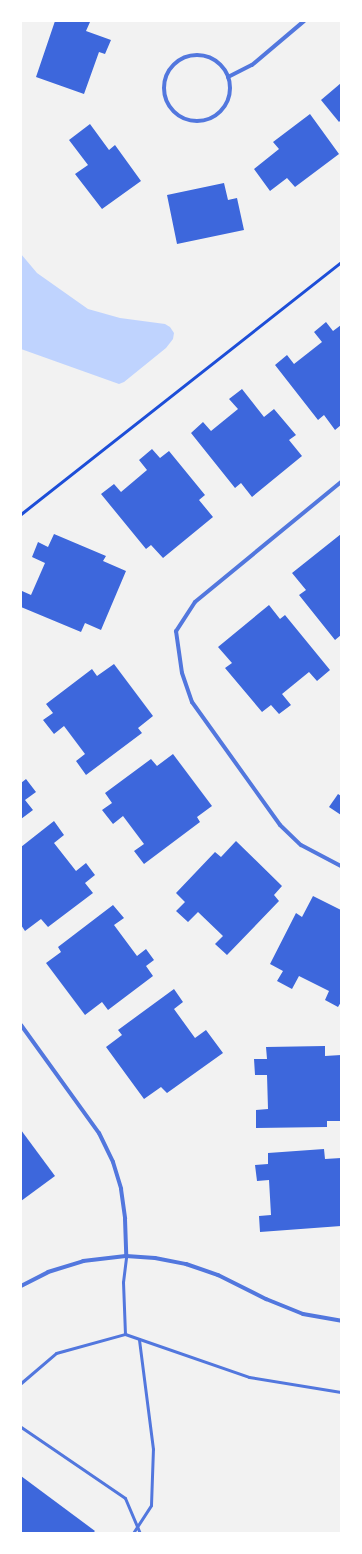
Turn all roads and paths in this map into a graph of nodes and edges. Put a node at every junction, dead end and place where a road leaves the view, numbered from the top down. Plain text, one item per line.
1 (304, 21) edge
2 (228, 76) junction
3 (341, 262) edge
4 (341, 482) edge
5 (21, 514) edge
6 (341, 866) edge
7 (21, 1025) edge
8 (126, 1256) junction
9 (21, 1286) edge
10 (341, 1321) edge
11 (125, 1334) junction
12 (139, 1339) junction
13 (21, 1383) edge
14 (341, 1392) edge
15 (21, 1427) edge
16 (138, 1527) junction
17 (133, 1533) edge
18 (140, 1533) edge

1 - 2 street
2 - 2 street
3 - 5 path
4 - 6 street
7 - 8 street
8 - 9 street
8 - 10 street
8 - 11 lane
11 - 12 lane
11 - 13 lane
12 - 14 lane
12 - 16 lane
15 - 16 lane
16 - 17 lane
16 - 18 lane

